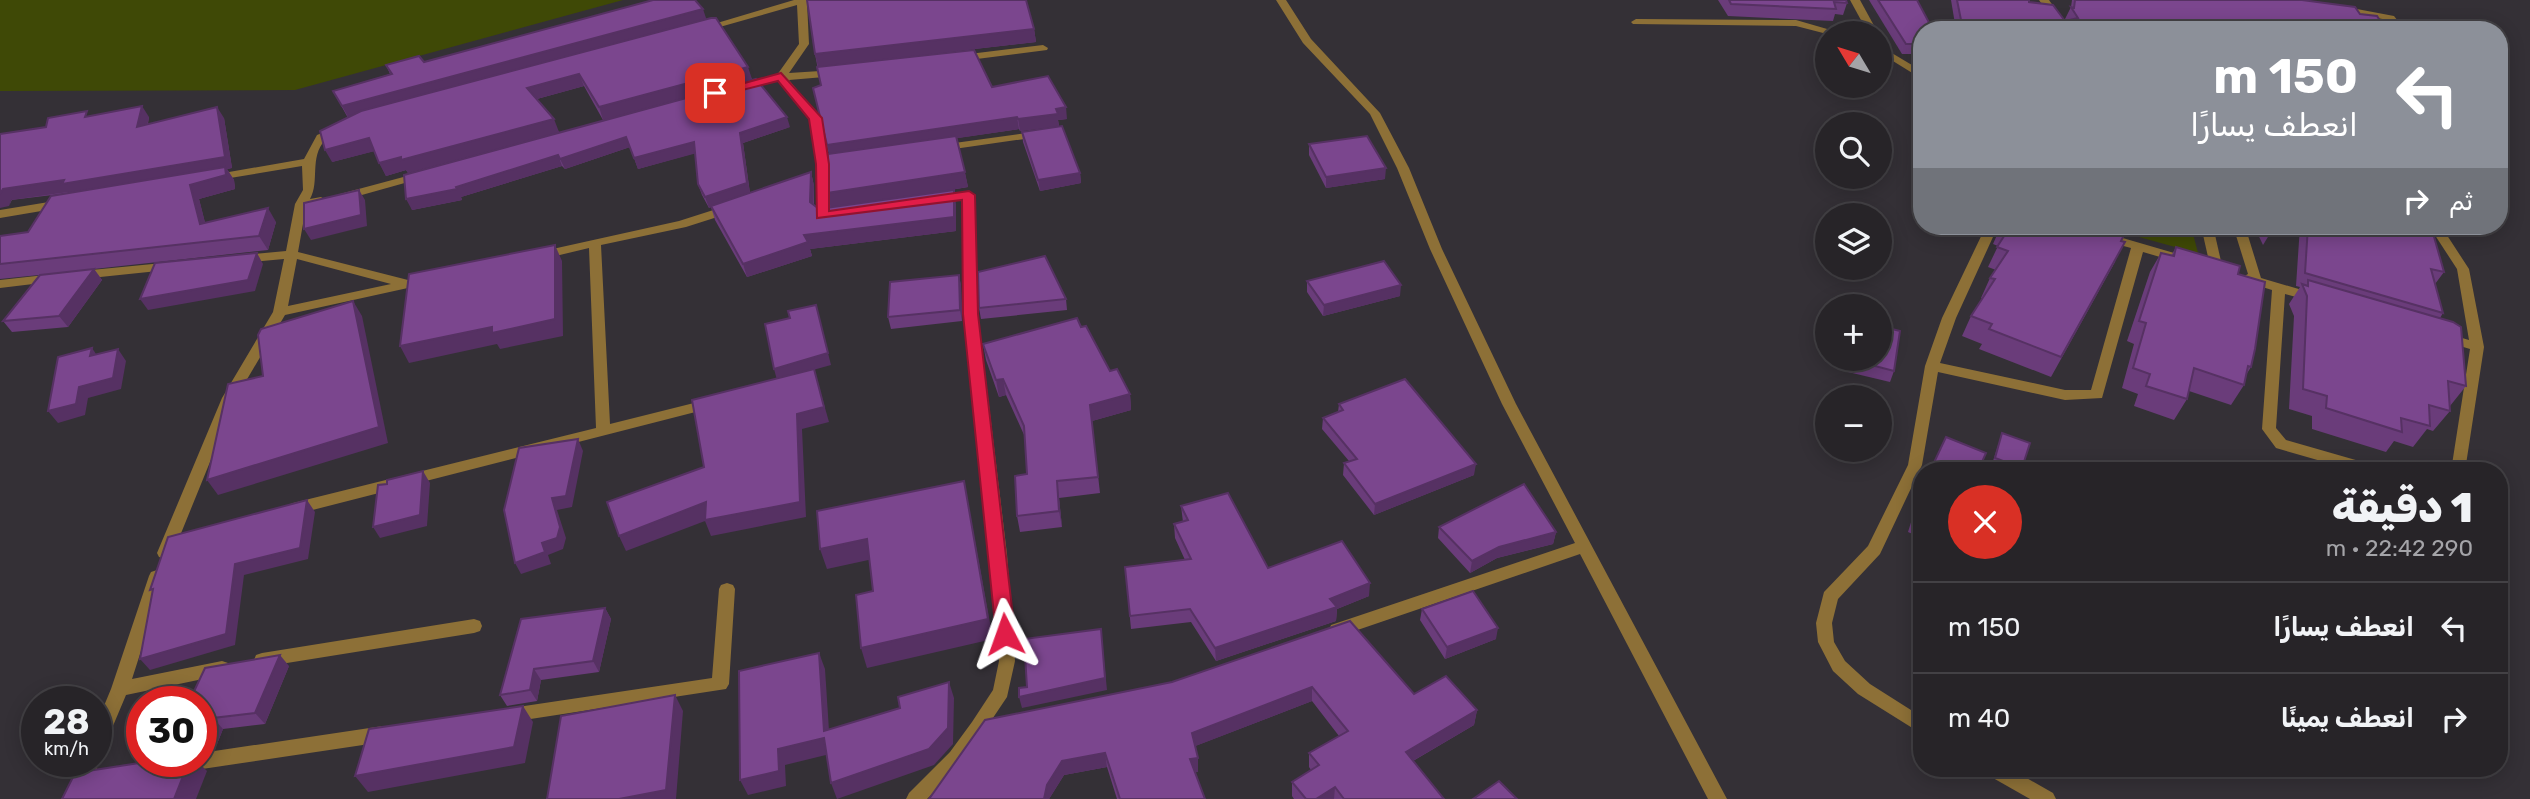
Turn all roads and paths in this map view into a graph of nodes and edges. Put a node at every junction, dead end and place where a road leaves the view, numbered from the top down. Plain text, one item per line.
1 (803, 0) edge
2 (1280, 0) edge
3 (1856, 0) edge
4 (2044, 0) edge
5 (2329, 7) edge
6 (1867, 21) edge
7 (2059, 21) edge
8 (2393, 21) edge
9 (1636, 22) dead end
10 (1815, 28) edge
11 (690, 32) edge
12 (1043, 48) dead end
13 (948, 59) edge
14 (1894, 59) joint
15 (1913, 60) edge
16 (1913, 68) edge
17 (853, 71) edge
18 (781, 77) junction
19 (728, 90) edge
20 (352, 124) edge
21 (1050, 133) edge
22 (930, 149) edge
23 (308, 162) junction
24 (836, 162) edge
25 (439, 170) edge
26 (823, 170) junction
27 (202, 180) edge
28 (810, 181) edge
29 (929, 201) edge
30 (75, 202) edge
31 (301, 204) junction
32 (741, 205) edge
33 (849, 212) edge
34 (0, 214) edge
35 (1988, 235) edge
36 (2098, 235) edge
37 (2206, 235) edge
38 (2242, 235) edge
39 (2441, 235) edge
40 (595, 243) junction
41 (2138, 246) junction
42 (292, 254) junction
43 (528, 258) edge
44 (225, 260) edge
45 (184, 264) edge
46 (2204, 266) junction
47 (434, 278) edge
48 (2256, 281) junction
49 (0, 284) edge
50 (408, 284) junction
51 (2279, 288) junction
52 (2332, 303) edge
53 (280, 312) junction
54 (2437, 335) edge
55 (2477, 347) junction
56 (1932, 366) junction
57 (731, 399) edge
58 (603, 431) junction
59 (1916, 462) edge
60 (2344, 462) edge
61 (2459, 462) edge
62 (1913, 469) edge
63 (278, 512) edge
64 (1582, 547) junction
65 (727, 589) dead end
66 (474, 626) dead end
67 (1319, 636) edge
68 (120, 689) junction
69 (112, 708) edge
70 (498, 717) edge
71 (1913, 721) edge
72 (1004, 722) edge
73 (978, 727) junction
74 (401, 732) edge
75 (217, 759) edge
76 (97, 777) edge
77 (2008, 777) edge
78 (83, 779) joint
79 (77, 799) edge
80 (915, 799) edge
81 (1718, 799) edge
82 (2047, 799) edge

1 - 11 street
1 - 18 street
2 - 64 street
3 - 6 street
4 - 7 street
5 - 8 street
9 - 10 street
12 - 13 street
14 - 15 street
14 - 16 street
17 - 18 street
18 - 19 street
18 - 26 street
20 - 23 street
21 - 22 street
23 - 27 street
23 - 31 street
24 - 26 street
25 - 31 street
26 - 28 street
26 - 33 street
29 - 73 street
30 - 34 street
31 - 42 street
32 - 40 street
35 - 56 street
36 - 41 street
37 - 46 street
38 - 48 street
39 - 55 street
40 - 43 street
40 - 58 street
41 - 46 street
41 - 56 street
42 - 44 street
42 - 50 street
42 - 53 street
45 - 49 street
46 - 48 street
47 - 50 street
48 - 51 street
50 - 53 street
51 - 52 street
51 - 60 street
53 - 68 street
54 - 55 street
55 - 61 street
56 - 59 street
57 - 58 street
58 - 63 street
62 - 71 street
64 - 67 street
64 - 81 street
65 - 70 street
66 - 68 street
68 - 69 street
72 - 73 street
73 - 80 street
74 - 75 street
76 - 78 street
77 - 82 street
78 - 79 street

